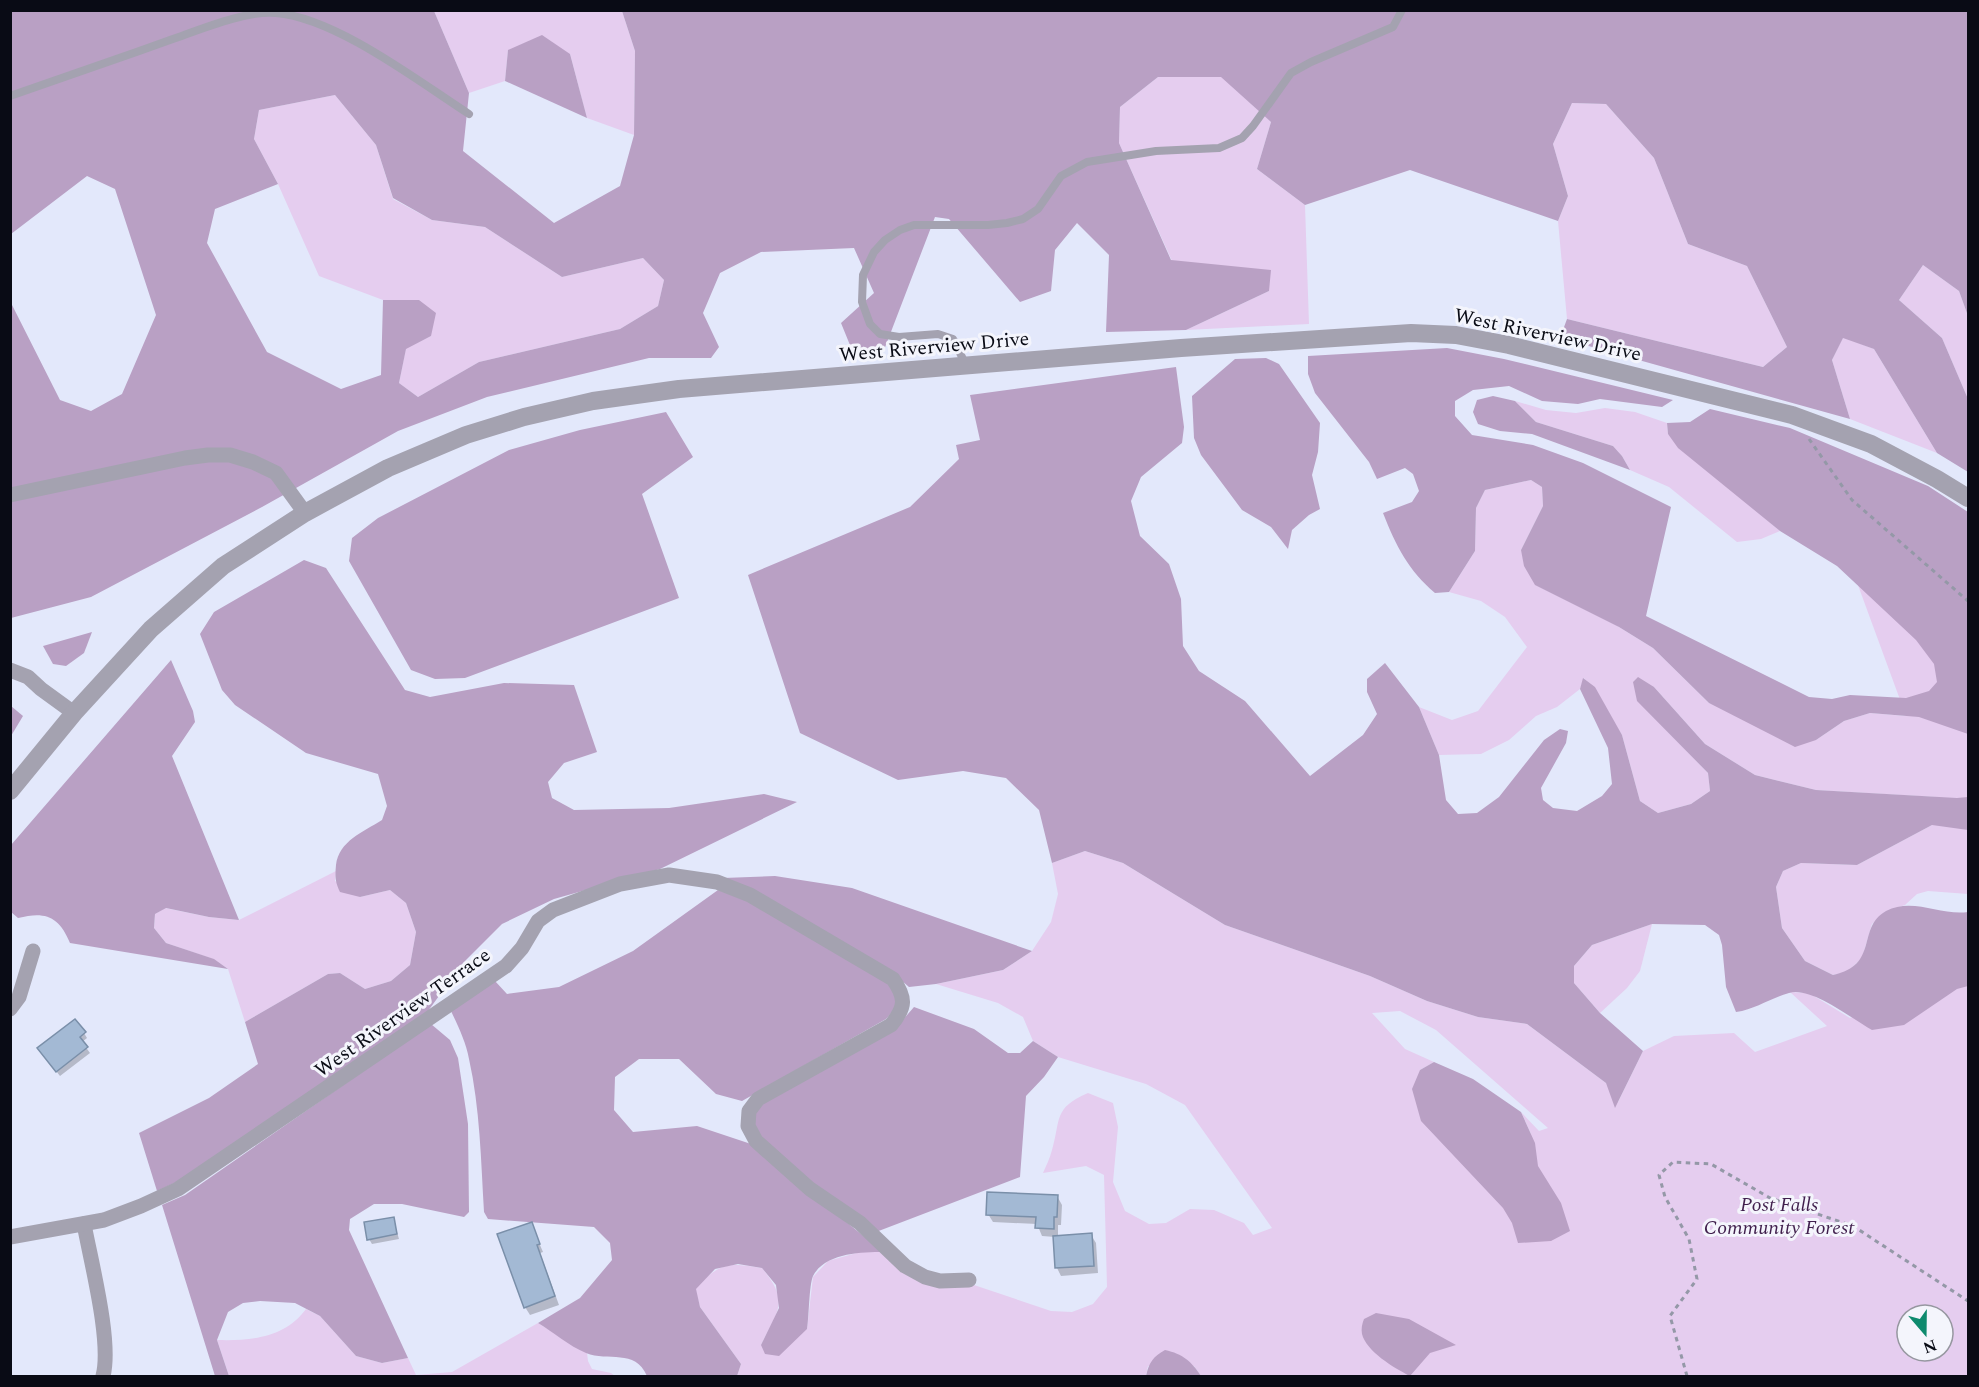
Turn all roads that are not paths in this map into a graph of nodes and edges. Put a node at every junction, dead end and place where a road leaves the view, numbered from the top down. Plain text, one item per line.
1 (1402, 10) edge
2 (10, 96) edge
3 (469, 114) dead end
4 (967, 366) junction
5 (10, 495) edge
6 (1968, 498) edge
7 (305, 513) junction
8 (10, 670) edge
9 (74, 713) junction
10 (10, 791) edge
11 (33, 951) dead end
12 (10, 1009) edge
13 (84, 1224) junction
14 (10, 1237) edge
15 (969, 1280) dead end
16 (103, 1377) edge

1 - 4 lane
2 - 3 lane
4 - 6 street, West Riverview Drive
4 - 7 street, West Riverview Drive
5 - 7 street
7 - 9 street, West Riverview Drive
8 - 9 street
9 - 10 street, West Riverview Drive
11 - 12 street
13 - 14 street, West Riverview Terrace
13 - 15 street, West Riverview Terrace
13 - 16 street

